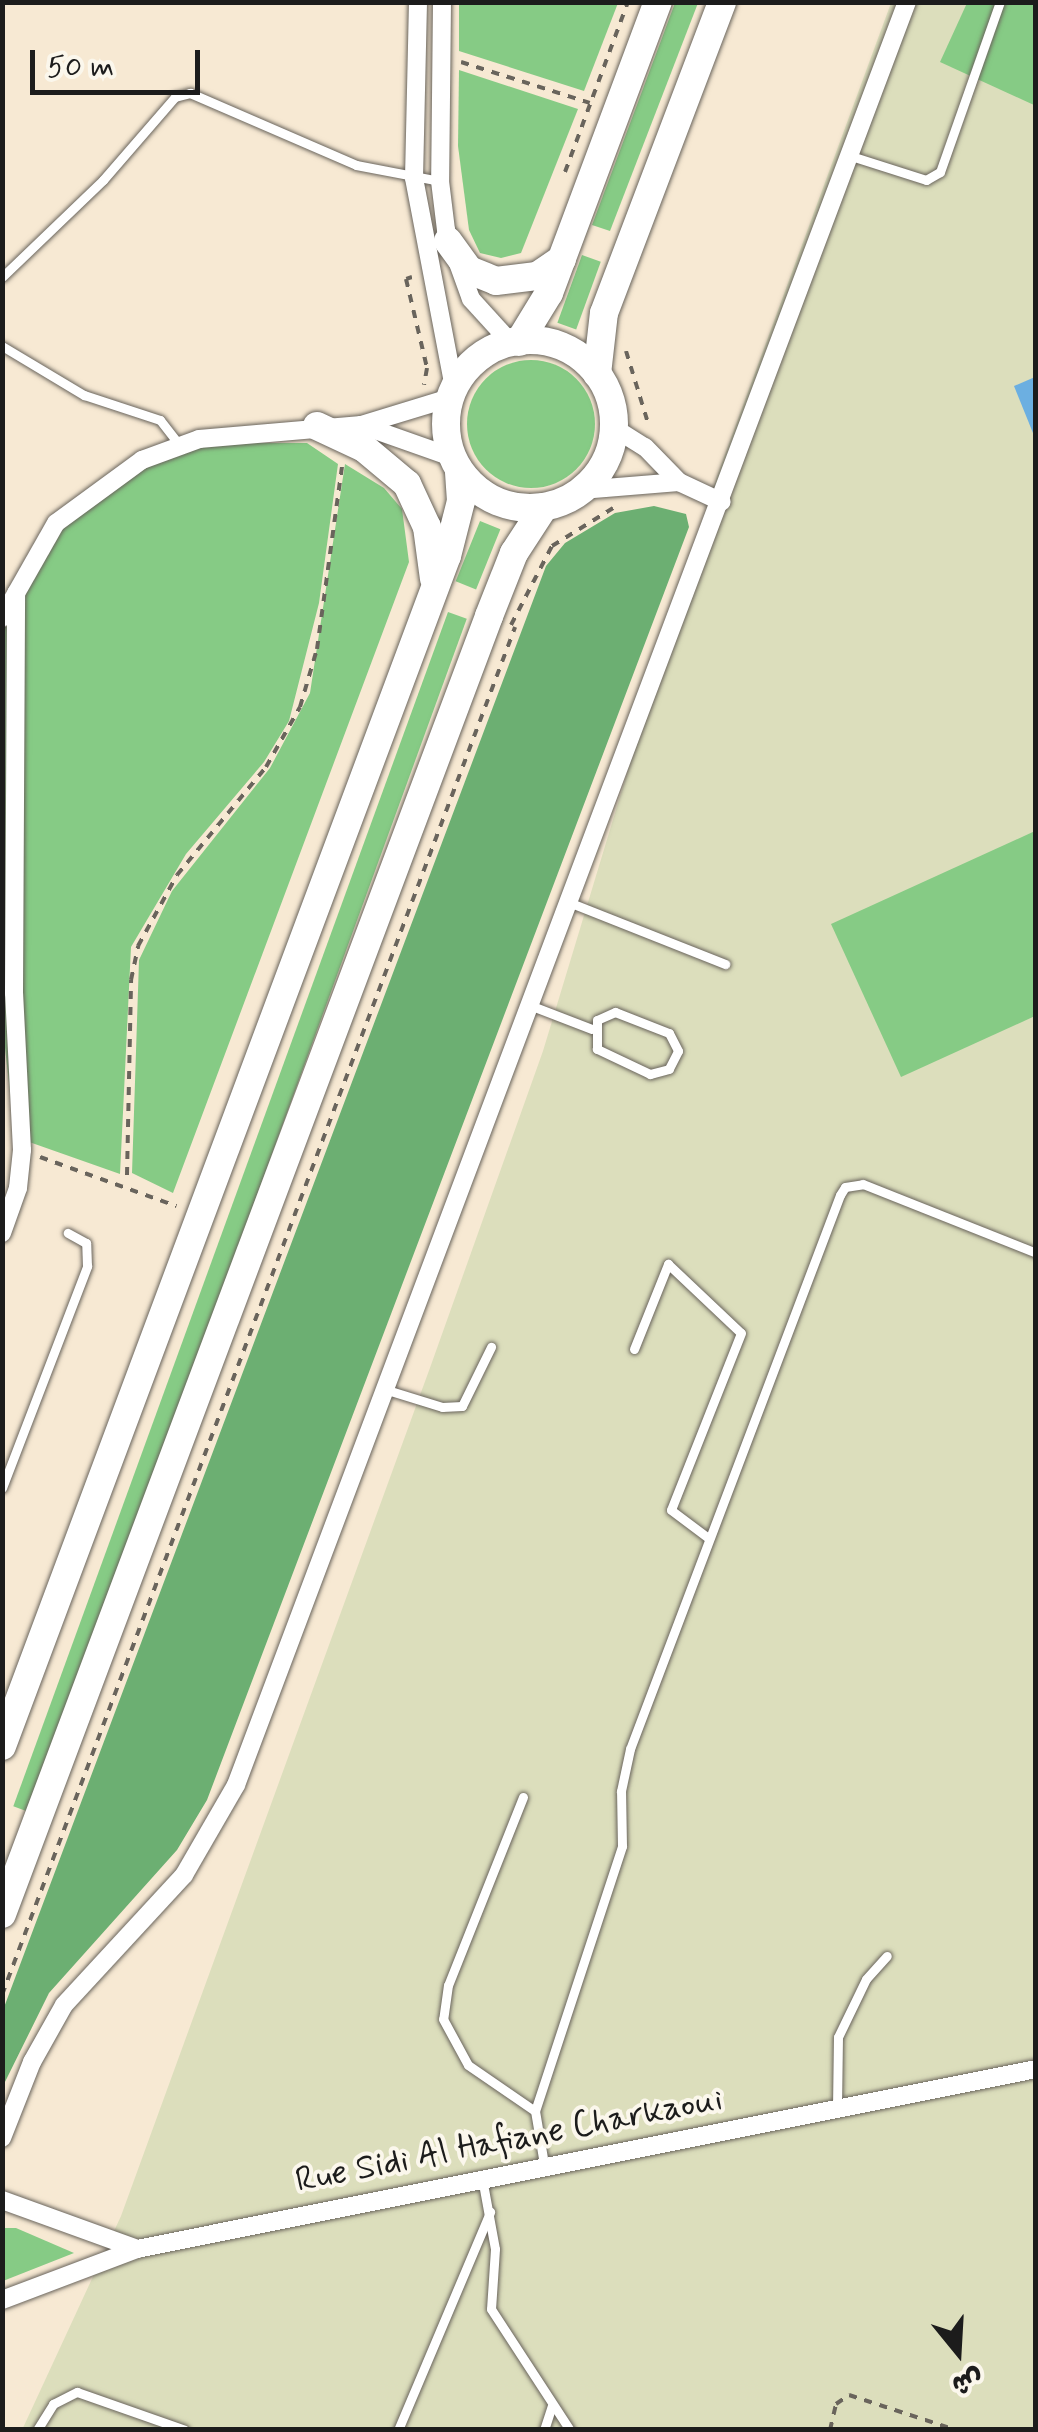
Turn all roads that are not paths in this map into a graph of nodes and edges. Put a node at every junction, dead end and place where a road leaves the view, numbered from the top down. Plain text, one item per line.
1 (418, 2) edge
2 (442, 2) edge
3 (658, 2) edge
4 (722, 2) edge
5 (907, 2) edge
6 (1000, 2) edge
7 (850, 156) junction
8 (414, 178) junction
9 (440, 181) junction
10 (448, 241) junction
11 (562, 259) junction
12 (2, 277) edge
13 (515, 343) junction
14 (2, 346) edge
15 (597, 374) junction
16 (452, 393) junction
17 (360, 425) junction
18 (317, 426) junction
19 (614, 428) junction
20 (179, 444) junction
21 (456, 463) junction
22 (679, 482) junction
23 (582, 490) junction
24 (722, 502) junction
25 (544, 507) junction
26 (16, 593) junction
27 (432, 595) junction
28 (2, 618) edge
29 (571, 903) junction
30 (725, 964) dead end
31 (532, 1006) junction
32 (592, 1029) junction
33 (2, 1233) edge
34 (68, 1233) dead end
35 (1036, 1253) edge
36 (491, 1347) dead end
37 (634, 1349) dead end
38 (384, 1389) junction
39 (2, 1488) edge
40 (707, 1538) junction
41 (2, 1746) edge
42 (523, 1797) dead end
43 (2, 1914) edge
44 (887, 1956) dead end
45 (1036, 2069) edge
46 (837, 2108) junction
47 (535, 2111) junction
48 (2, 2138) edge
49 (544, 2164) junction
50 (482, 2177) junction
51 (2, 2200) edge
52 (490, 2212) junction
53 (136, 2249) junction
54 (2, 2300) edge
55 (552, 2406) junction
56 (36, 2430) edge
57 (185, 2430) edge
58 (398, 2430) edge
59 (544, 2430) edge
60 (570, 2430) edge

1 - 8 street
2 - 9 street
3 - 11 main road
4 - 15 main road
5 - 7 street
6 - 7 lane
7 - 24 street
8 - 9 lane
8 - 12 lane
8 - 16 street
9 - 10 street
10 - 11 main road
10 - 13 street
11 - 13 main road
13 - 15 main road
13 - 16 main road
14 - 20 lane
15 - 19 main road
16 - 17 street
16 - 21 main road
17 - 18 street
17 - 21 street
18 - 20 street
18 - 27 main road
19 - 22 street
19 - 23 main road
20 - 26 street
21 - 25 main road
21 - 27 main road
22 - 23 street
22 - 24 street
23 - 25 main road
24 - 29 street
25 - 43 main road
26 - 28 street
26 - 33 street
27 - 41 main road
29 - 30 lane
29 - 31 street
31 - 32 lane
31 - 38 street
32 - 32 lane
34 - 39 lane
35 - 40 lane
36 - 38 lane
37 - 40 lane
38 - 48 street
40 - 47 lane
42 - 47 lane
44 - 46 lane
45 - 46 street, Rue Sidi Al Hafiane Charkaoui
46 - 49 street, Rue Sidi Al Hafiane Charkaoui
47 - 49 lane
49 - 50 street, Rue Sidi Al Hafiane Charkaoui
50 - 52 lane
50 - 53 street, Rue Sidi Al Hafiane Charkaoui
51 - 53 street
52 - 55 lane
52 - 58 lane
53 - 54 street, Rue Sidi Al Hafiane Charkaoui
55 - 59 lane
55 - 60 lane
56 - 57 lane

